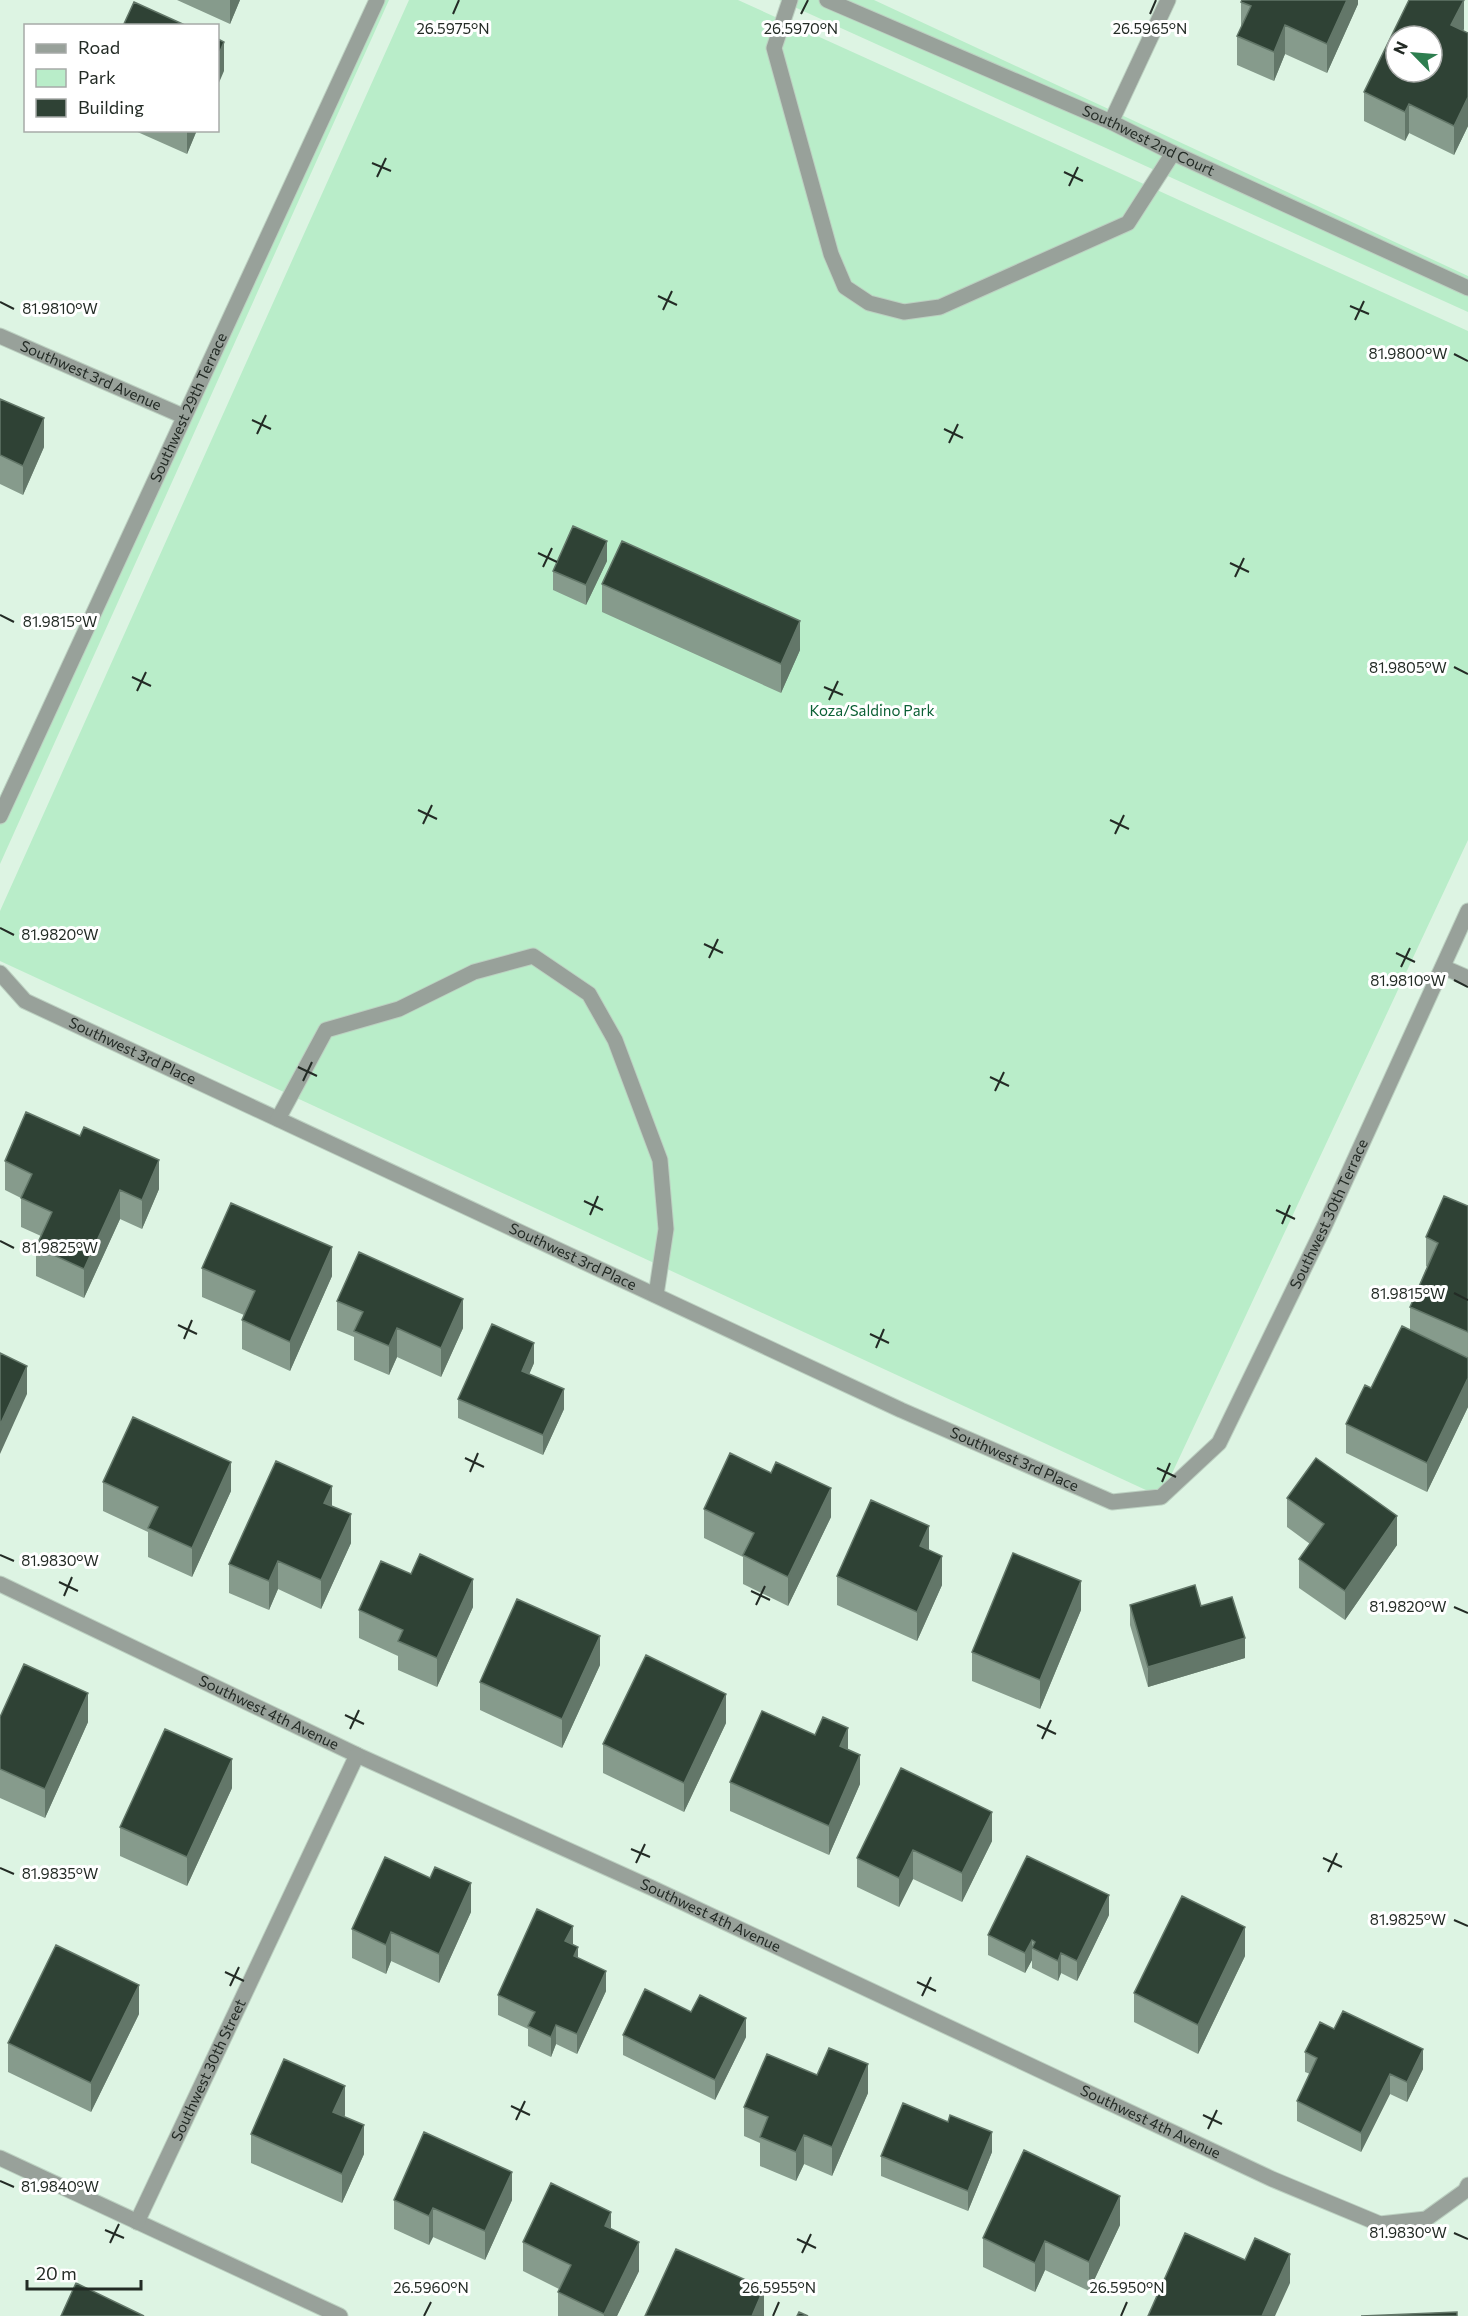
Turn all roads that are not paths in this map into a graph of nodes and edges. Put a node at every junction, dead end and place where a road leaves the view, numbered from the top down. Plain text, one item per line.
1 (377, 0) edge
2 (790, 0) edge
3 (826, 0) edge
4 (1168, 0) edge
5 (1111, 122) junction
6 (1173, 153) junction
7 (1468, 288) edge
8 (0, 336) edge
9 (183, 416) junction
10 (0, 816) edge
11 (1468, 911) edge
12 (1443, 967) junction
13 (0, 973) edge
14 (1468, 978) edge
15 (278, 1119) junction
16 (656, 1295) junction
17 (1161, 1497) joint
18 (0, 1584) edge
19 (357, 1755) junction
20 (0, 2158) edge
21 (1468, 2185) edge
22 (137, 2222) junction
23 (340, 2316) edge

1 - 9 street, Southwest 29th Terrace
2 - 6 street
3 - 5 street, Southwest 2nd Court
4 - 5 street
5 - 6 street, Southwest 2nd Court
6 - 7 street, Southwest 2nd Court
8 - 9 street, Southwest 3rd Avenue
9 - 10 street, Southwest 29th Terrace
11 - 12 street, Southwest 30th Terrace
12 - 14 street
12 - 17 street, Southwest 30th Terrace
13 - 15 street, Southwest 3rd Place
15 - 16 street, Southwest 3rd Place
15 - 16 street
16 - 17 street, Southwest 3rd Place
18 - 19 street, Southwest 4th Avenue
19 - 21 street, Southwest 4th Avenue
19 - 22 street, Southwest 30th Street
20 - 22 street
22 - 23 street

